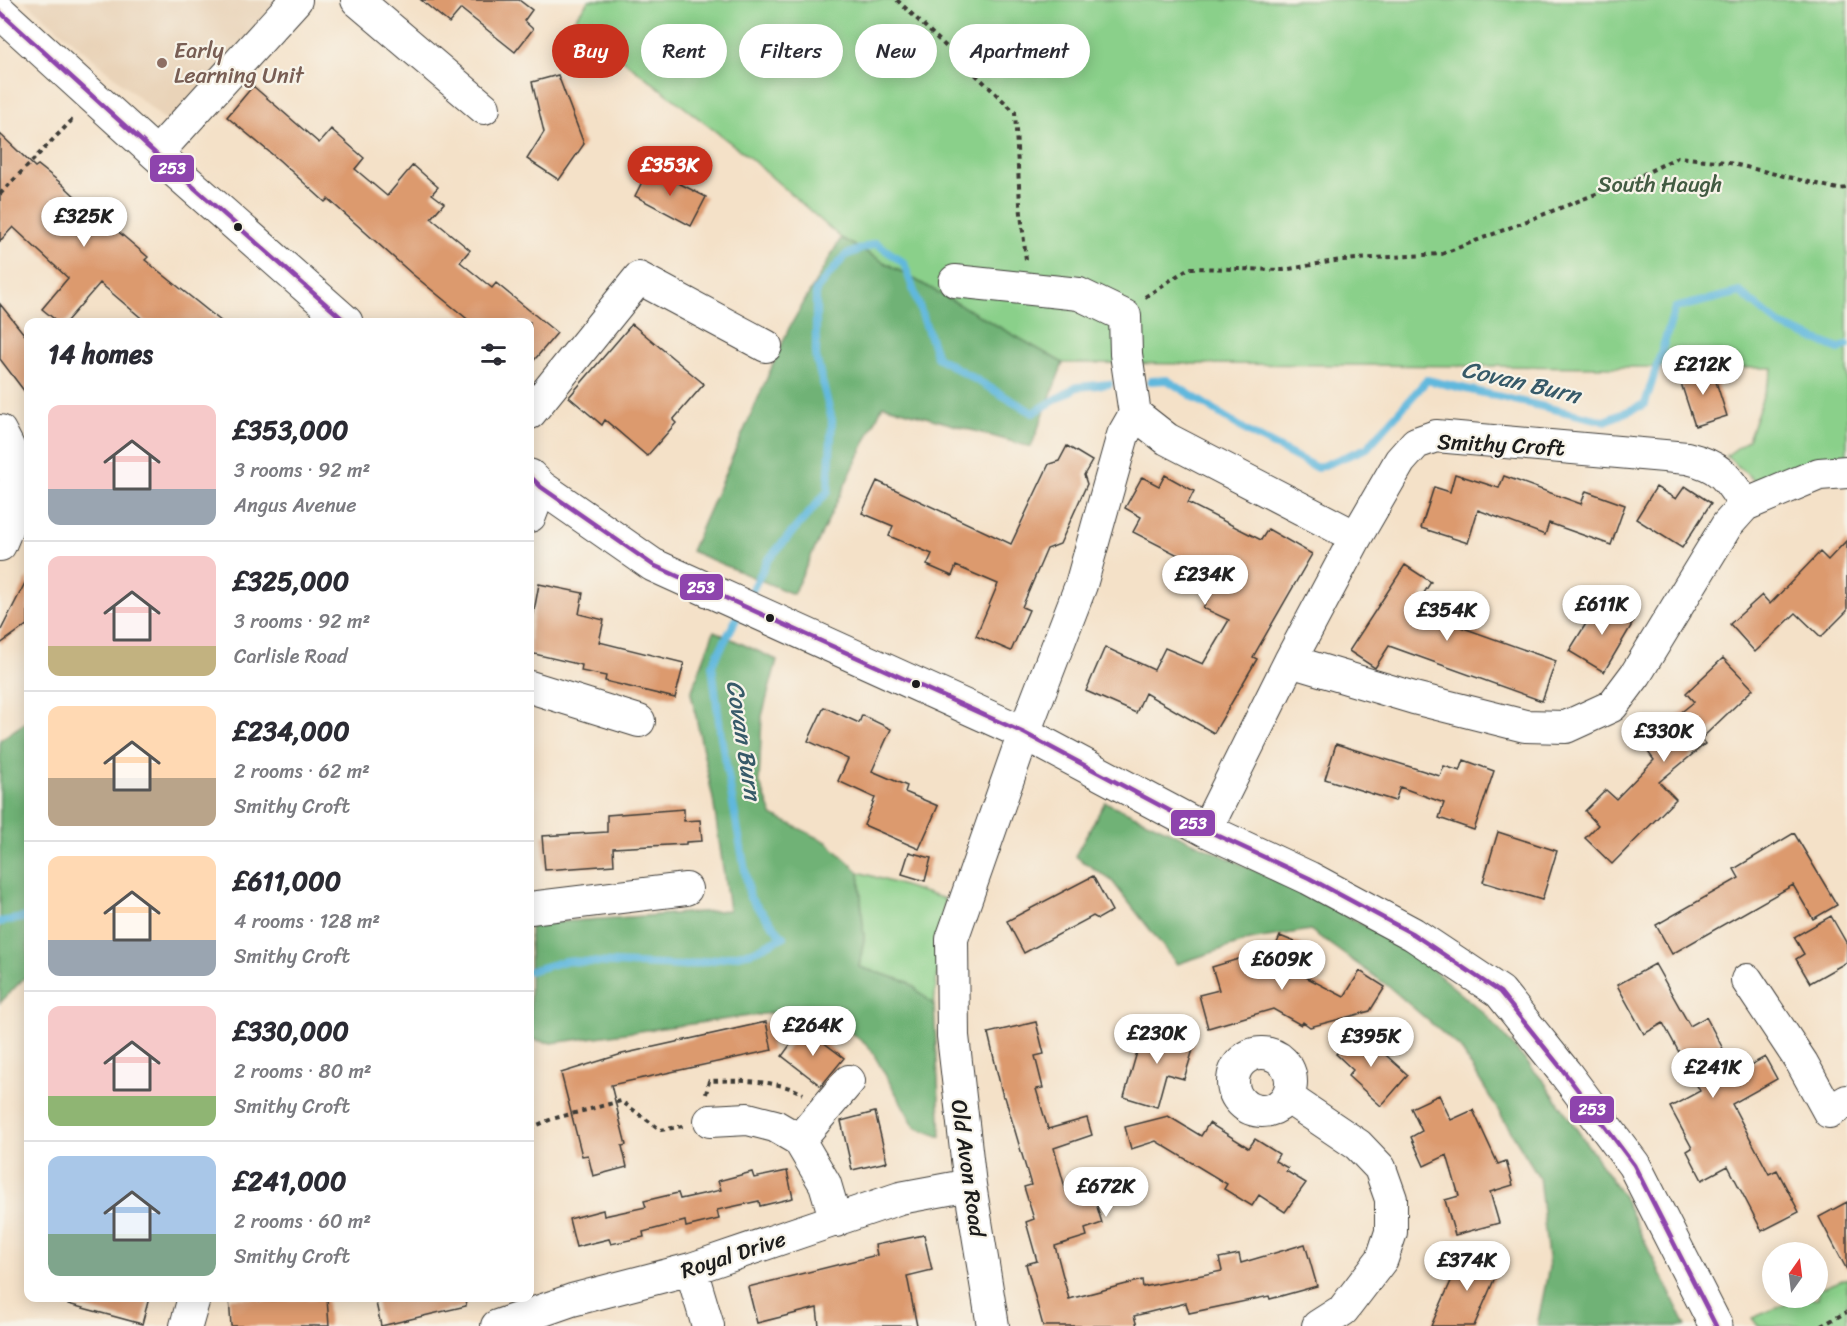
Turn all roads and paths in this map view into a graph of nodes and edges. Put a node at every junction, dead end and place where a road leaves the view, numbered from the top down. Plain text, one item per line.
1 (296, 0) edge
2 (357, 0) edge
3 (897, 0) edge
4 (0, 12) edge
5 (94, 97) junction
6 (484, 108) dead end
7 (156, 154) junction
8 (1847, 188) edge
9 (0, 194) edge
10 (955, 281) dead end
11 (1029, 289) junction
12 (1125, 316) junction
13 (341, 318) edge
14 (766, 346) dead end
15 (534, 408) edge
16 (1135, 414) junction
17 (0, 431) edge
18 (1847, 472) edge
19 (534, 493) edge
20 (1745, 505) junction
21 (1356, 537) junction
22 (0, 545) edge
23 (1290, 661) junction
24 (534, 688) edge
25 (639, 721) dead end
26 (1024, 733) junction
27 (1206, 830) junction
28 (686, 889) dead end
29 (534, 908) edge
30 (1748, 980) dead end
31 (849, 1081) dead end
32 (1287, 1097) dead end
33 (1847, 1101) edge
34 (710, 1121) joint
35 (534, 1126) edge
36 (800, 1140) junction
37 (970, 1185) junction
38 (836, 1221) junction
39 (691, 1269) junction
40 (193, 1302) edge
41 (1847, 1312) edge
42 (501, 1315) edge
43 (186, 1326) edge
44 (708, 1326) edge
45 (993, 1326) edge
46 (1318, 1326) edge
47 (1716, 1326) edge
48 (1821, 1326) edge

1 - 7 street
2 - 6 street
3 - 11 path
4 - 5 main road
5 - 7 main road
5 - 9 path
7 - 13 main road
8 - 12 path
10 - 11 street
11 - 12 street
12 - 16 street
14 - 15 street
16 - 21 street
16 - 26 street, Old Avon Road
17 - 22 street
18 - 20 street
19 - 26 main road
20 - 21 street, Smithy Croft
20 - 23 street
21 - 23 street, Smithy Croft
23 - 27 street, Smithy Croft
24 - 25 street
26 - 27 main road
26 - 37 street, Old Avon Road
27 - 47 main road
28 - 29 street
30 - 33 street
31 - 36 street
32 - 46 street
34 - 35 path
34 - 36 street
36 - 38 street
37 - 38 street, Royal Drive
37 - 45 street, Old Avon Road
38 - 39 street, Royal Drive
39 - 42 street, Royal Drive
39 - 44 street
40 - 43 street
41 - 48 path

